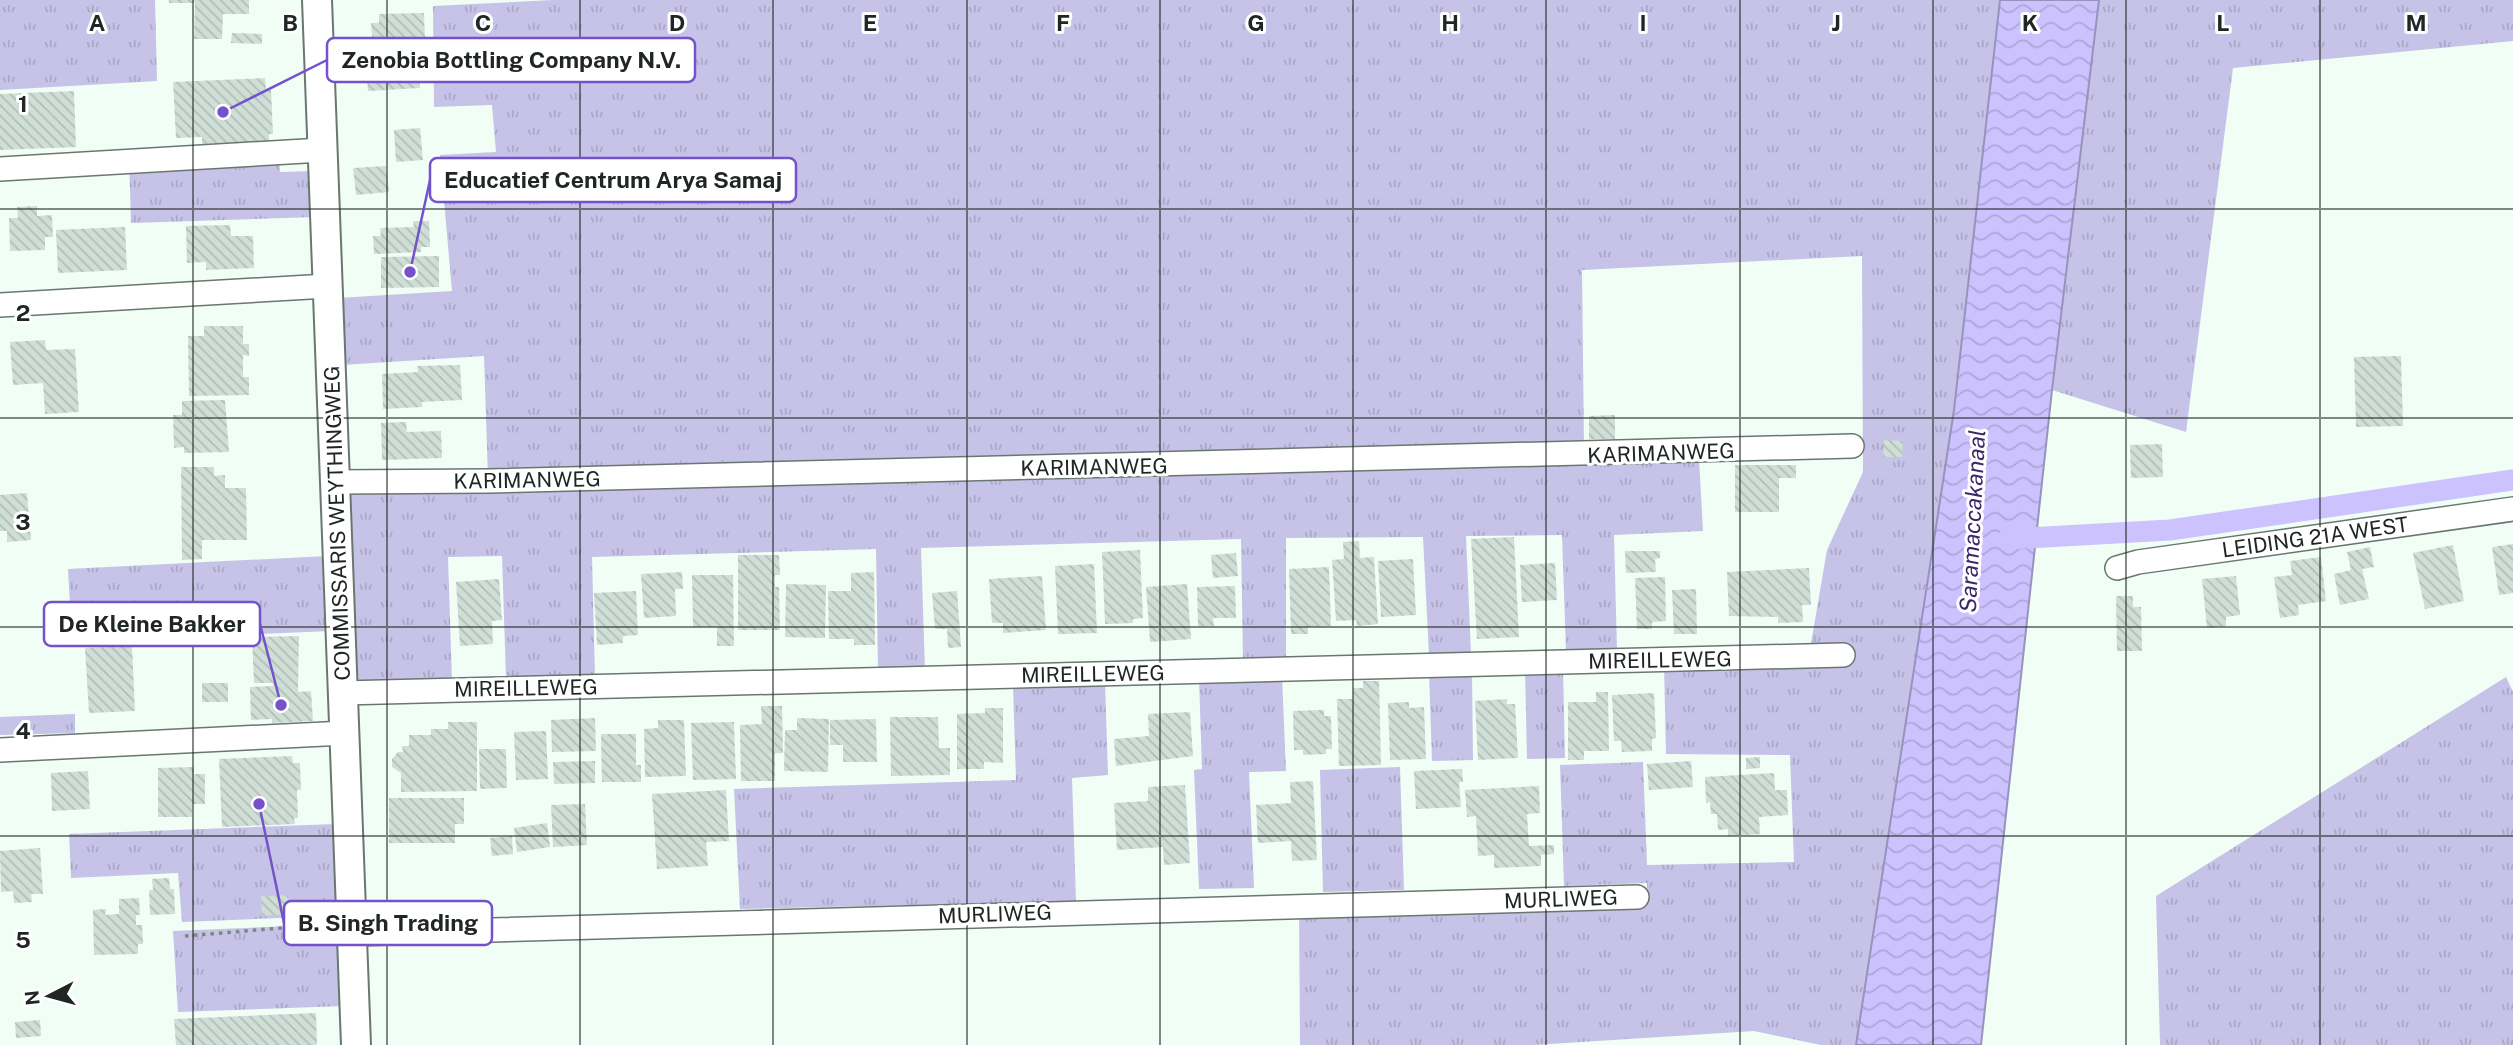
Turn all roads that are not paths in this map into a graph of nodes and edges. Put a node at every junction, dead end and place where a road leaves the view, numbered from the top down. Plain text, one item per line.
1 (317, 0) edge
2 (322, 150) junction
3 (0, 169) edge
4 (327, 286) junction
5 (0, 305) edge
6 (1852, 446) dead end
7 (335, 482) junction
8 (2513, 509) edge
9 (2117, 568) dead end
10 (1843, 655) dead end
11 (343, 693) junction
12 (345, 733) junction
13 (0, 750) edge
14 (1637, 897) dead end
15 (352, 928) junction
16 (356, 1045) edge

1 - 2 main road, COMMISSARIS WEYTHINGWEG
2 - 3 street
2 - 4 main road, COMMISSARIS WEYTHINGWEG
4 - 5 street
4 - 7 main road, COMMISSARIS WEYTHINGWEG
6 - 7 street, KARIMANWEG
7 - 11 main road, COMMISSARIS WEYTHINGWEG
8 - 9 street, LEIDING 21A WEST
10 - 11 street, MIREILLEWEG
11 - 12 main road, COMMISSARIS WEYTHINGWEG
12 - 13 street
12 - 15 main road, COMMISSARIS WEYTHINGWEG
14 - 15 street, MURLIWEG
15 - 16 main road, COMMISSARIS WEYTHINGWEG

